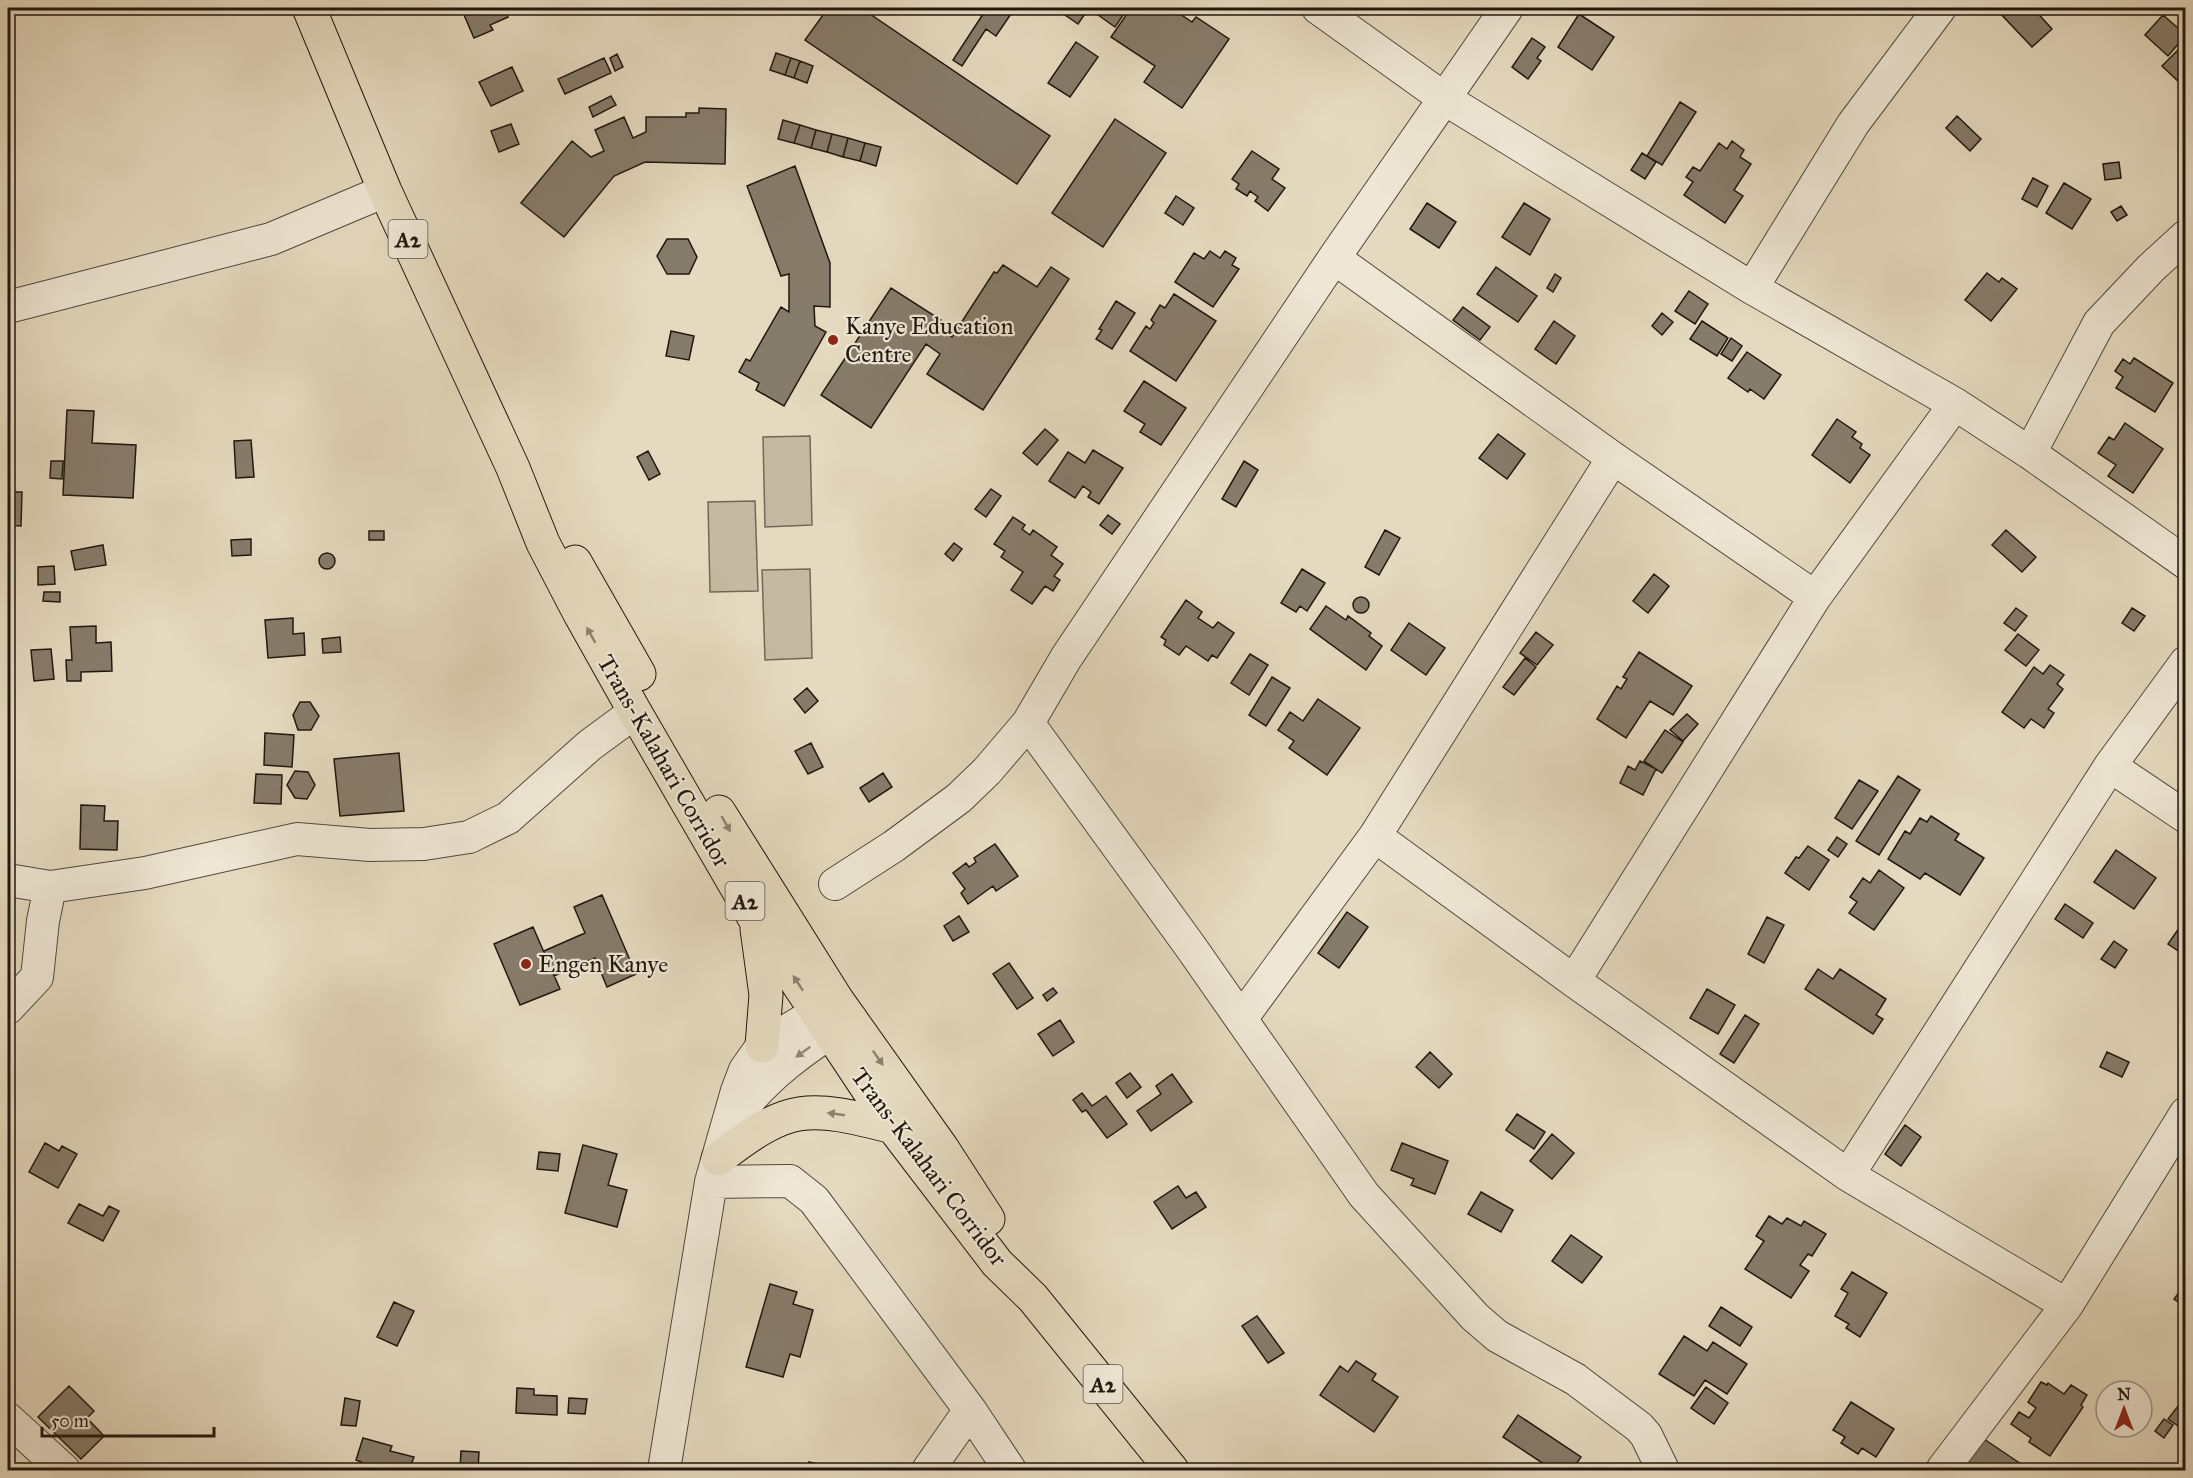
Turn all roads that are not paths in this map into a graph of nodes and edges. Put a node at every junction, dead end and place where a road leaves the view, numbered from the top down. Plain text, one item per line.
1 (309, 8) edge
2 (1318, 8) edge
3 (1507, 8) edge
4 (1940, 8) edge
5 (1445, 99) junction
6 (385, 191) junction
7 (2186, 236) edge
8 (1334, 258) junction
9 (1752, 288) junction
10 (8, 307) edge
11 (1955, 405) junction
12 (2030, 453) junction
13 (1613, 458) junction
14 (513, 468) junction
15 (2186, 563) edge
16 (1815, 597) junction
17 (2186, 662) edge
18 (635, 712) junction
19 (1028, 723) junction
20 (2110, 766) junction
21 (2186, 817) edge
22 (1375, 836) junction
23 (8, 880) edge
24 (835, 884) dead end
25 (50, 887) junction
26 (755, 919) junction
27 (1574, 981) junction
28 (8, 1008) edge
29 (834, 1016) junction
30 (1241, 1019) junction
31 (762, 1046) junction
32 (2186, 1113) edge
33 (893, 1127) junction
34 (718, 1158) junction
35 (1848, 1175) junction
36 (1034, 1298) junction
37 (2067, 1305) junction
38 (970, 1410) junction
39 (8, 1419) edge
40 (64, 1470) edge
41 (664, 1470) edge
42 (928, 1470) edge
43 (1010, 1470) edge
44 (1172, 1470) edge
45 (1663, 1470) edge
46 (1942, 1470) edge

1 - 6 highway, Trans-Kalahari Corridor / A2
2 - 5 street
3 - 5 street
4 - 9 street
5 - 8 street
5 - 9 street
6 - 10 street
6 - 14 highway, Trans-Kalahari Corridor / A2
7 - 12 street
8 - 13 street
8 - 19 street
9 - 11 street
11 - 12 street
11 - 16 street
12 - 15 street
13 - 16 street
13 - 22 street
18 -> 14 highway, Trans-Kalahari Corridor / A2
14 -> 29 highway, Trans-Kalahari Corridor / A2
16 - 27 street
17 - 20 street
18 - 25 street
18 - 26 highway, Trans-Kalahari Corridor / A2
19 - 24 street
19 - 30 street
20 - 21 street
20 - 35 street
22 - 27 street
22 - 30 street
23 - 25 street
25 - 28 street
29 -> 26 highway, Trans-Kalahari Corridor / A2
26 - 31 highway
27 - 35 street
29 - 31 street
29 - 33 highway, Trans-Kalahari Corridor / A2
29 -> 34 street
29 -> 36 highway, Trans-Kalahari Corridor / A2
30 - 45 street
31 - 34 street
32 - 37 street
33 -> 34 highway
33 - 36 highway, Trans-Kalahari Corridor / A2
34 - 38 street
34 - 41 street
35 - 37 street
36 - 44 highway, Trans-Kalahari Corridor / A2
37 - 46 street
38 - 42 street
38 - 43 street
39 - 40 street

